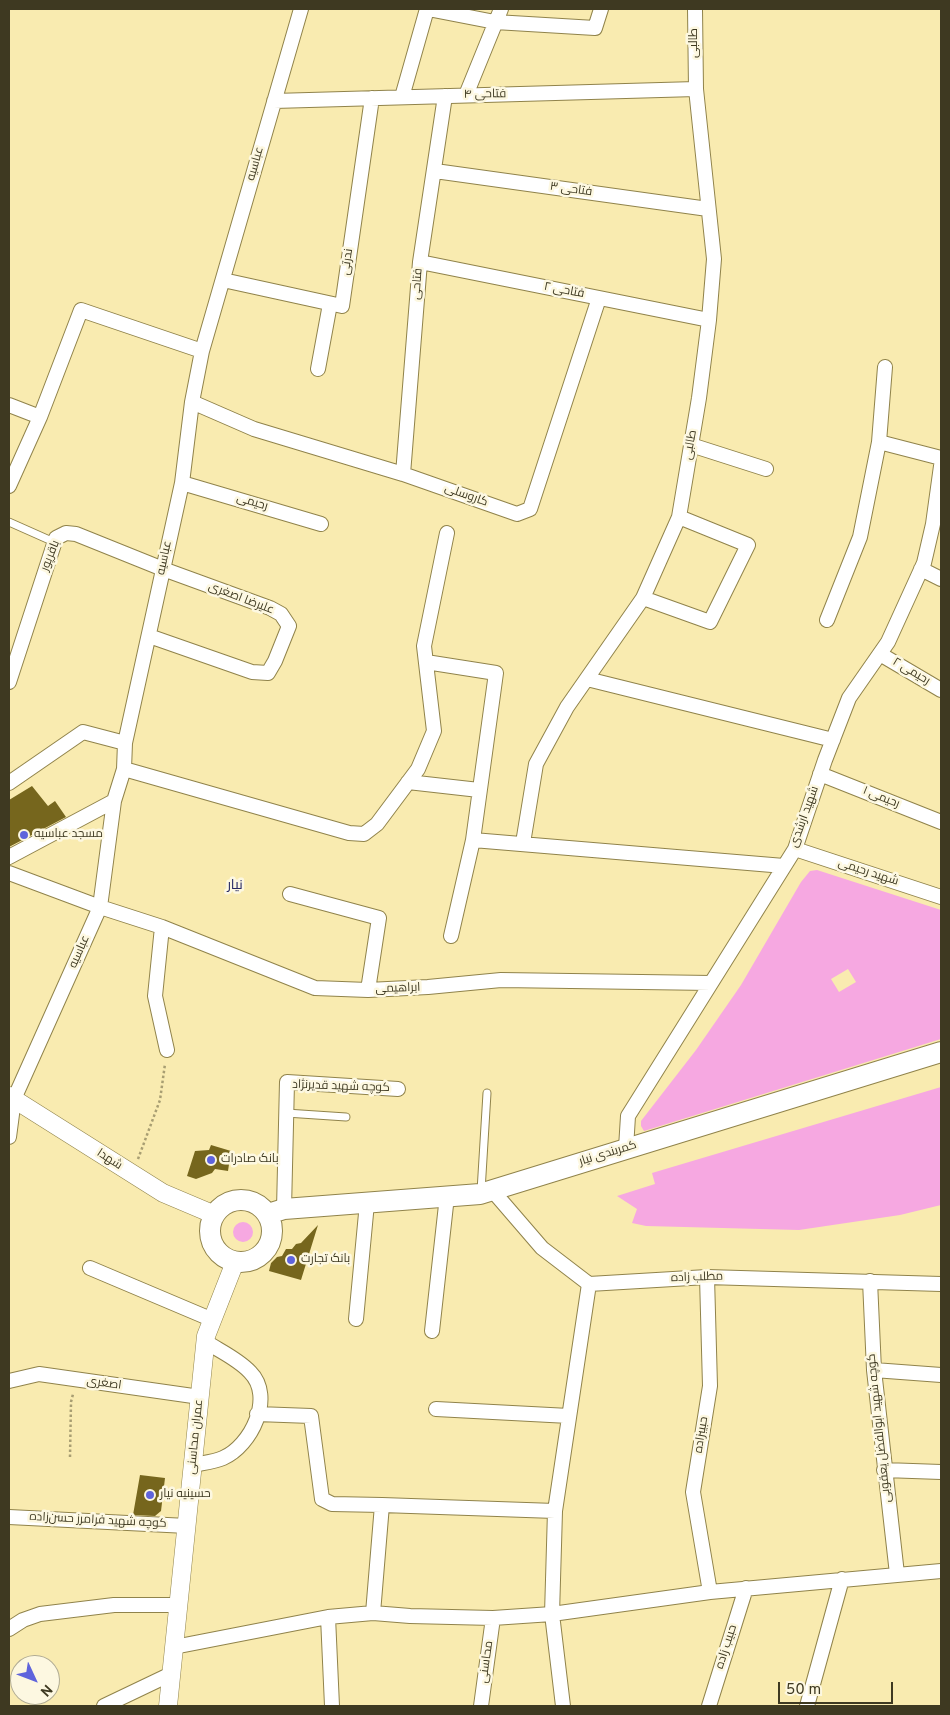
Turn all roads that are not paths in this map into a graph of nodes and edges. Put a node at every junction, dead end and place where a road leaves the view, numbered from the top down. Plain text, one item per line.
1 (301, 9) edge
2 (428, 9) edge
3 (501, 9) edge
4 (601, 9) edge
5 (695, 9) edge
6 (495, 22) junction
7 (696, 89) junction
8 (466, 95) junction
9 (445, 96) junction
10 (402, 97) junction
11 (372, 98) junction
12 (274, 101) junction
13 (434, 171) junction
14 (708, 209) junction
15 (420, 262) junction
16 (223, 280) junction
17 (599, 298) junction
18 (330, 304) junction
19 (709, 320) junction
20 (202, 351) junction
21 (885, 367) dead end
22 (318, 369) dead end
23 (192, 402) junction
24 (9, 406) edge
25 (40, 417) junction
26 (879, 442) junction
27 (691, 445) junction
28 (941, 458) edge
29 (941, 466) edge
30 (766, 469) dead end
31 (403, 474) junction
32 (182, 483) junction
33 (9, 486) edge
34 (678, 517) junction
35 (9, 522) edge
36 (322, 524) dead end
37 (937, 526) edge
38 (448, 533) dead end
39 (54, 542) junction
40 (162, 569) junction
41 (921, 569) junction
42 (941, 579) edge
43 (643, 598) junction
44 (827, 620) dead end
45 (149, 636) junction
46 (880, 654) junction
47 (426, 662) junction
48 (587, 679) junction
49 (9, 682) edge
50 (941, 690) edge
51 (833, 740) junction
52 (125, 742) junction
53 (124, 769) junction
54 (820, 774) junction
55 (408, 782) junction
56 (9, 783) edge
57 (479, 790) junction
58 (114, 802) junction
59 (941, 822) edge
60 (473, 840) junction
61 (523, 844) junction
62 (795, 849) junction
63 (9, 857) edge
64 (784, 866) junction
65 (9, 873) edge
66 (290, 894) dead end
67 (941, 896) edge
68 (100, 907) junction
69 (162, 927) junction
70 (451, 936) dead end
71 (711, 983) junction
72 (368, 990) junction
73 (167, 1050) road end
74 (941, 1052) edge
75 (398, 1089) dead end
76 (487, 1092) dead end
77 (12, 1097) edge
78 (286, 1113) junction
79 (346, 1117) dead end
80 (9, 1138) edge
81 (626, 1148) junction
82 (486, 1192) junction
83 (447, 1196) junction
84 (367, 1203) junction
85 (276, 1212) junction
86 (215, 1215) junction
87 (235, 1262) junction
88 (90, 1268) dead end
89 (707, 1277) junction
90 (870, 1282) junction
91 (589, 1284) junction
92 (941, 1284) edge
93 (356, 1319) dead end
94 (213, 1320) junction
95 (432, 1331) dead end
96 (206, 1342) junction
97 (874, 1370) junction
98 (941, 1375) edge
99 (9, 1381) edge
100 (200, 1398) junction
101 (436, 1409) dead end
102 (258, 1414) junction
103 (569, 1416) junction
104 (193, 1465) junction
105 (884, 1470) junction
106 (941, 1472) edge
107 (382, 1505) junction
108 (555, 1511) junction
109 (9, 1518) edge
110 (187, 1526) junction
111 (941, 1571) edge
112 (897, 1574) junction
113 (842, 1579) junction
114 (746, 1588) junction
115 (710, 1592) junction
116 (178, 1605) junction
117 (373, 1613) junction
118 (552, 1614) junction
119 (328, 1617) junction
120 (493, 1618) junction
121 (9, 1629) edge
122 (174, 1646) junction
123 (171, 1674) junction
124 (104, 1706) edge
125 (168, 1706) edge
126 (332, 1706) edge
127 (481, 1706) edge
128 (563, 1706) edge
129 (709, 1706) edge
130 (807, 1706) edge

1 - 12 street, عباسیه
2 - 6 street
2 - 10 street
3 - 6 street
4 - 6 street
5 - 7 street, طالبی
6 - 8 street
7 - 8 street, فتاحی ۴
7 - 14 street, طالبی
8 - 9 street, فتاحی ۴
9 - 10 street, فتاحی ۴
9 - 13 street, فتاحی
10 - 11 street, فتاحی ۴
11 - 12 street, فتاحی ۴
11 - 18 street, ندرتی
12 - 16 street, عباسیه
13 - 14 street, فتاحی ۳
13 - 15 street, فتاحی
14 - 19 street, طالبی
15 - 17 street, فتاحی ۲
15 - 31 street, فتاحی
16 - 18 street
16 - 20 street, عباسیه
17 - 19 street, فتاحی ۲
17 - 31 street, کاروسلی
18 - 22 street
19 - 27 street, طالبی
20 - 23 street, عباسیه
20 - 25 street
21 - 26 street
23 - 31 street, کاروسلی
23 - 32 street, عباسیه
24 - 25 street
25 - 33 street
26 - 28 street
26 - 44 street
27 - 30 street
27 - 34 street, طالبی
29 - 37 street, شهید ارشدی
32 - 36 street, رحیمی
32 - 40 street, عباسیه
34 - 43 street, طالبی
34 - 43 street
35 - 39 lane
37 - 41 street, شهید ارشدی
38 - 47 street
39 - 40 street, باقرپور
39 - 49 street, باقرپور
40 - 45 street, عباسیه
40 - 45 street, علیرضا اصغری
41 - 42 street
41 - 46 street, شهید ارشدی
43 - 48 street, طالبی
45 - 52 street, عباسیه
46 - 50 street, رحیمی ۲
46 - 51 street, شهید ارشدی
47 - 55 street
47 - 57 street
48 - 51 street
48 - 61 street, طالبی
51 - 54 street, شهید ارشدی
52 - 53 street, عباسیه
52 - 56 street
53 - 55 street
53 - 58 street, عباسیه
54 - 59 street, رحیمی ۱
54 - 62 street, شهید ارشدی
55 - 57 street
57 - 60 street
58 - 63 street
58 - 68 street, عباسیه
60 - 61 street
60 - 70 street
61 - 64 street
62 - 64 street, شهید ارشدی
62 - 67 street, شهید رحیمی
64 - 71 street, شهید ارشدی
65 - 68 street, ابراهیمی
66 - 72 street
68 - 69 street, ابراهیمی
68 - 77 street, عباسیه
69 - 72 street, ابراهیمی
69 - 73 street
71 - 72 street, ابراهیمی
71 - 81 street, شهید ارشدی
74 - 81 main road, کمربندی نیار
75 - 78 street, کوچه شهید قدیرنژاد
76 - 82 lane
77 - 80 street, عباسیه
77 - 86 street, شهدا
78 - 79 lane
78 - 85 street, کوچه شهید قدیرنژاد
81 - 82 main road, کمربندی نیار
82 - 83 main road, کمربندی نیار
82 - 91 street
83 - 84 main road, کمربندی نیار
83 - 95 street
84 - 85 main road, کمربندی نیار
84 - 93 street
85 - 86 main road
85 - 87 main road
86 - 87 main road
87 - 94 street, عمران محاسنی
88 - 94 street
89 - 90 street, مطلب زاده
89 - 91 street, مطلب زاده
89 - 115 street, حبیبزاده
90 - 92 street, مطلب زاده
90 - 97 street, کوچه شهید ابوالفضل یعقوبی
91 - 103 street
94 - 96 street, عمران محاسنی
96 - 100 street, عمران محاسنی
96 - 102 street
97 - 98 street
97 - 105 street, کوچه شهید ابوالفضل یعقوبی
99 - 100 street, اصغری
100 - 104 street, عمران محاسنی
101 - 103 street
102 - 104 street
102 - 107 street
103 - 108 street
104 - 110 street, عمران محاسنی
105 - 106 street
105 - 112 street, کوچه شهید ابوالفضل یعقوبی
107 - 108 street
107 - 117 street
108 - 118 street
109 - 110 street, کوچه شهید فرامرز حسن‌زاده
110 - 116 street, عمران محاسنی
111 - 112 street
112 - 113 street
113 - 114 street
113 - 130 street
114 - 115 street
114 - 129 street, حبیب زاده
115 - 118 street
116 - 121 street
116 - 122 street, عمران محاسنی
117 - 119 street
117 - 120 street
118 - 120 street
118 - 128 street
119 - 122 street
119 - 126 street
120 - 127 street, محاسنی
122 - 123 street, عمران محاسنی
123 - 124 street
123 - 125 street, عمران محاسنی

